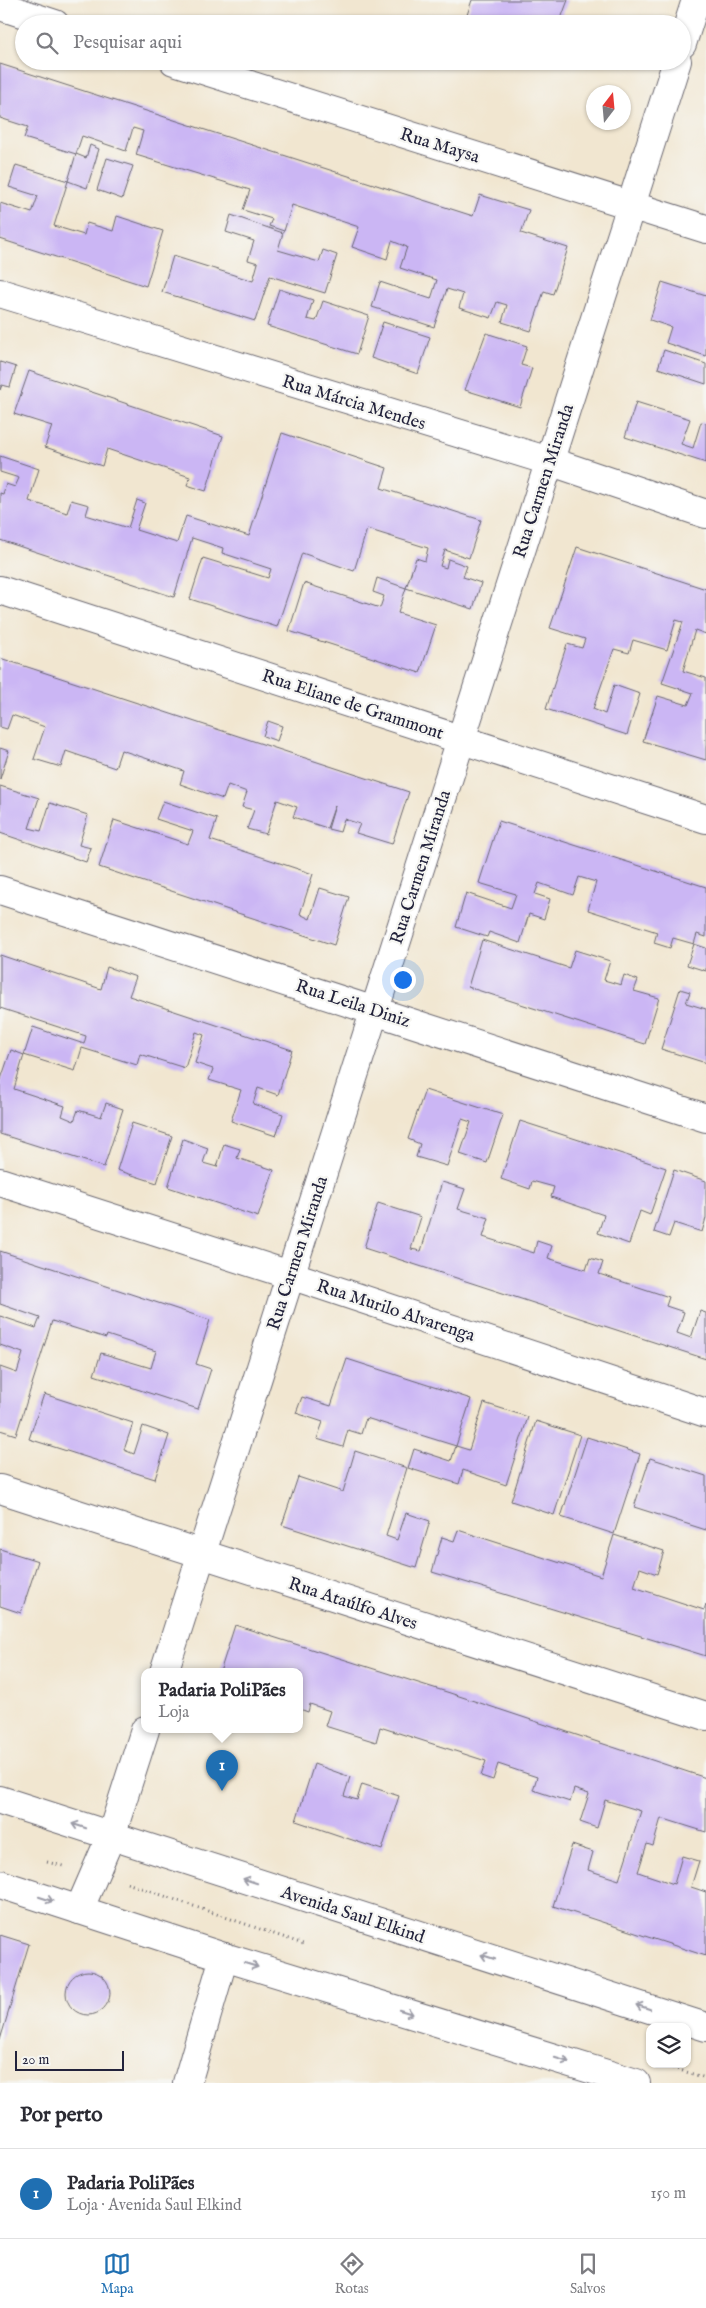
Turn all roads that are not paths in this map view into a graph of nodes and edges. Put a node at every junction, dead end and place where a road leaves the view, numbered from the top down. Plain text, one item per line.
1 (696, 0) edge
2 (0, 6) edge
3 (28, 15) edge
4 (691, 16) edge
5 (203, 70) edge
6 (674, 70) edge
7 (631, 205) junction
8 (706, 229) edge
9 (0, 293) edge
10 (549, 461) junction
11 (706, 514) edge
12 (0, 590) edge
13 (461, 739) junction
14 (706, 818) edge
15 (0, 890) edge
16 (374, 1010) junction
17 (706, 1118) edge
18 (0, 1182) edge
19 (290, 1275) junction
20 (706, 1413) edge
21 (0, 1489) edge
22 (201, 1554) junction
23 (165, 1668) edge
24 (706, 1716) edge
25 (144, 1733) edge
26 (0, 1800) edge
27 (111, 1836) junction
28 (0, 1884) edge
29 (79, 1910) junction
30 (224, 1956) junction
31 (706, 2027) edge
32 (187, 2083) edge
33 (636, 2083) edge

1 - 4 street
2 - 3 street
5 - 7 street, Rua Maysa
6 - 7 street, Rua Carmen Miranda
7 - 8 street, Rua Maysa
7 - 10 street, Rua Carmen Miranda
9 - 10 street, Rua Márcia Mendes
10 - 11 street, Rua Márcia Mendes
10 - 13 street, Rua Carmen Miranda
12 - 13 street, Rua Eliane de Grammont
13 - 14 street, Rua Eliane de Grammont
13 - 16 street, Rua Carmen Miranda
15 - 16 street, Rua Leila Diniz
16 - 17 street, Rua Leila Diniz
16 - 19 street, Rua Carmen Miranda
18 - 19 street, Rua Murilo Alvarenga
19 - 20 street, Rua Murilo Alvarenga
19 - 22 street, Rua Carmen Miranda
21 - 22 street, Rua Ataúlfo Alves
22 - 23 street, Rua Carmen Miranda
22 - 24 street, Rua Ataúlfo Alves
25 - 27 street
27 -> 26 street, Avenida Saul Elkind
27 - 29 street
31 -> 27 street, Avenida Saul Elkind
28 -> 29 street
29 - 30 street
30 - 32 street
30 -> 33 street

